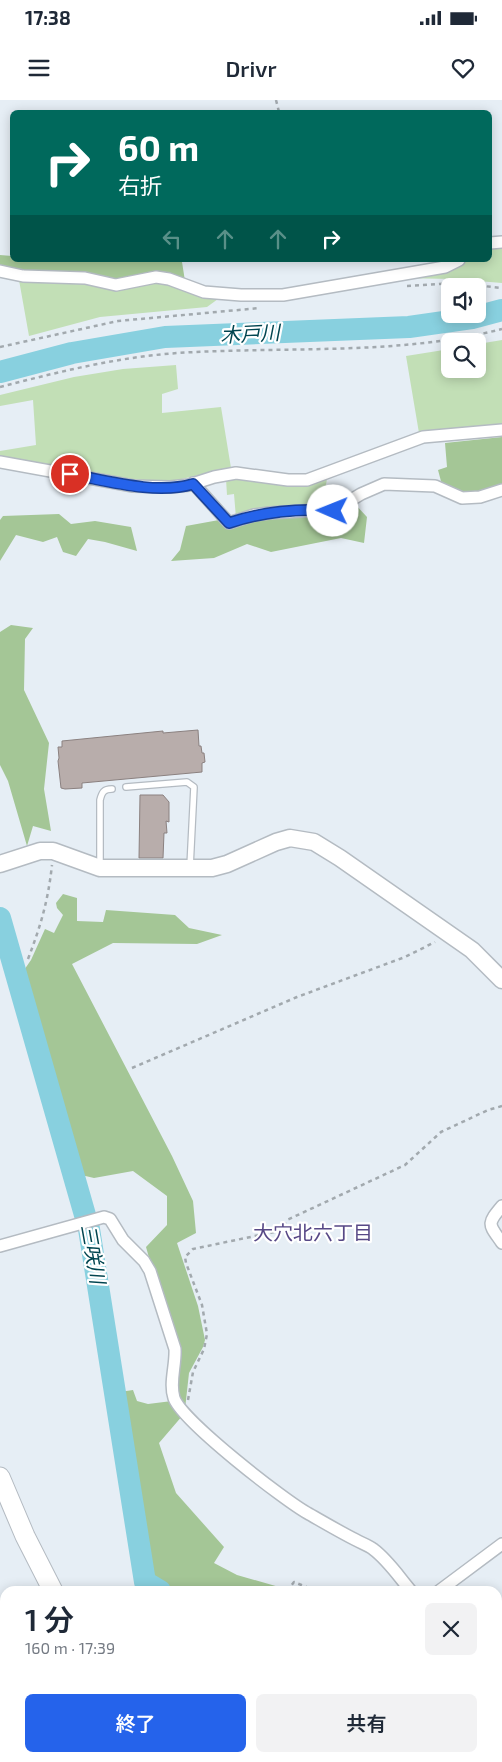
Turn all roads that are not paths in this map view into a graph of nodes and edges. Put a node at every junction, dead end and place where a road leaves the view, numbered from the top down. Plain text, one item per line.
1 (455, 262) edge
2 (0, 271) edge
3 (502, 430) edge
4 (0, 462) edge
5 (193, 484) junction
6 (502, 490) edge
7 (126, 787) dead end
8 (112, 789) dead end
9 (0, 864) edge
10 (100, 868) junction
11 (190, 868) junction
12 (502, 980) edge
13 (502, 1206) edge
14 (502, 1243) edge
15 (0, 1246) edge
16 (0, 1477) edge
17 (502, 1544) edge
18 (51, 1586) edge
19 (407, 1586) edge
20 (446, 1586) edge

1 - 2 street
3 - 5 street
4 - 5 street
5 - 6 street
7 - 11 lane
8 - 10 lane
9 - 10 street
10 - 11 street
11 - 12 street
13 - 14 street
15 - 19 street
16 - 18 main road
17 - 20 street

